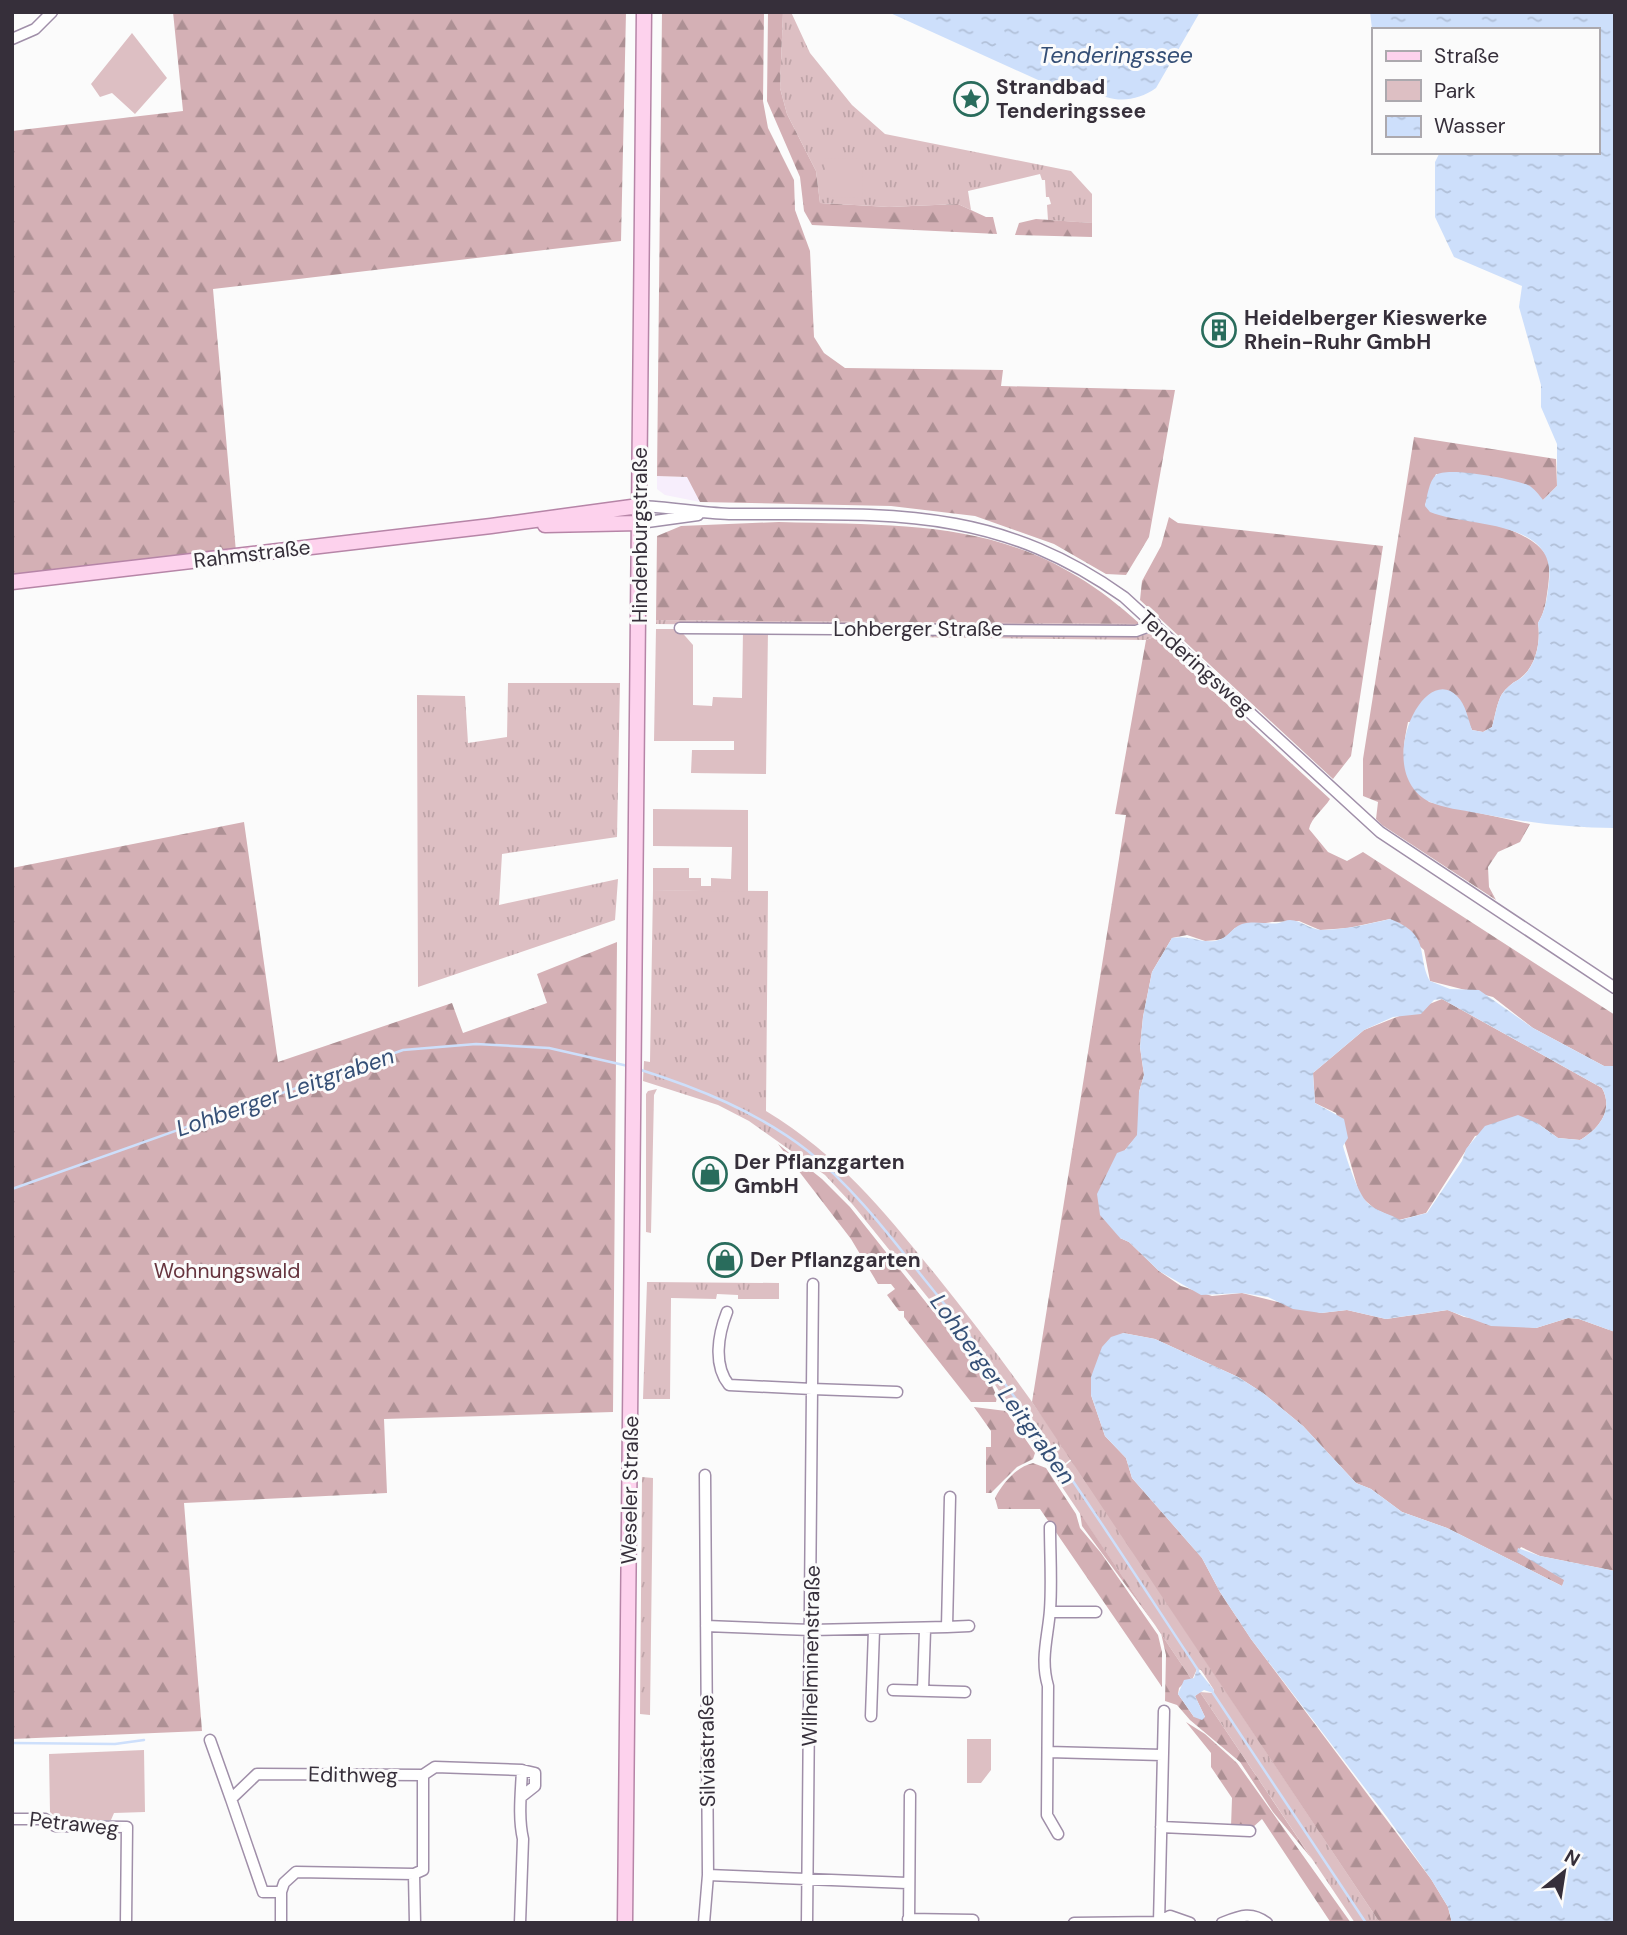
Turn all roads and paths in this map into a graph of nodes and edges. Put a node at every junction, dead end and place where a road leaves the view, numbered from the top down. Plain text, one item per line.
1 (645, 12) edge
2 (49, 13) edge
3 (12, 40) edge
4 (639, 506) junction
5 (708, 513) junction
6 (640, 523) junction
7 (491, 526) junction
8 (12, 582) edge
9 (1155, 624) junction
10 (680, 628) dead end
11 (1615, 988) edge
12 (634, 1058) joint
13 (813, 1284) dead end
14 (727, 1312) dead end
15 (812, 1389) junction
16 (897, 1392) dead end
17 (705, 1475) dead end
18 (950, 1497) dead end
19 (1050, 1527) dead end
20 (1050, 1612) junction
21 (1096, 1612) dead end
22 (706, 1626) junction
23 (969, 1626) dead end
24 (947, 1627) junction
25 (811, 1630) junction
26 (874, 1630) junction
27 (925, 1630) junction
28 (893, 1690) dead end
29 (923, 1690) junction
30 (965, 1692) dead end
31 (1164, 1711) dead end
32 (871, 1716) dead end
33 (210, 1740) dead end
34 (1048, 1752) junction
35 (1163, 1755) junction
36 (423, 1776) junction
37 (909, 1795) dead end
38 (231, 1799) junction
39 (12, 1819) edge
40 (1161, 1827) junction
41 (1250, 1830) dead end
42 (1059, 1834) dead end
43 (414, 1874) junction
44 (708, 1875) junction
45 (808, 1877) junction
46 (907, 1882) junction
47 (281, 1892) junction
48 (973, 1920) dead end
49 (909, 1921) edge
50 (1159, 1922) edge
51 (126, 1923) edge
52 (281, 1923) edge
53 (415, 1923) edge
54 (520, 1923) edge
55 (625, 1923) edge
56 (704, 1923) edge
57 (807, 1923) edge
58 (1074, 1923) edge
59 (1190, 1923) edge
60 (1222, 1923) edge
61 (1267, 1923) edge

1 - 4 main road, Hindenburgstraße
2 - 3 street
4 - 5 street, Tenderingsweg
4 - 6 main road, Hindenburgstraße
4 - 7 main road, Rahmstraße
5 - 6 street, Tenderingsweg
5 - 9 street, Tenderingsweg
6 - 7 main road, Rahmstraße
6 - 12 main road, Hindenburgstraße
7 - 8 main road, Rahmstraße
9 - 10 street, Lohberger Straße
9 - 11 street, Tenderingsweg
12 - 55 main road, Weseler Straße
13 - 15 street, Wilhelminenstraße
14 - 15 street
15 - 16 street
15 - 25 street, Wilhelminenstraße
17 - 22 street, Silviastraße
18 - 24 street
19 - 20 street
20 - 21 street
20 - 34 street
22 - 25 street
22 - 44 street, Silviastraße
23 - 24 street
24 - 27 street
25 - 26 street
25 - 45 street, Wilhelminenstraße
26 - 27 street
26 - 32 street
27 - 29 street
28 - 29 street
29 - 30 street
31 - 35 street
33 - 38 street
34 - 35 street
34 - 42 street
35 - 40 street
36 - 38 street, Edithweg
36 - 43 street, Edithweg
36 - 54 street
37 - 46 street
38 - 47 street
39 - 51 street, Petraweg
40 - 41 street
40 - 50 street
43 - 47 street
43 - 53 street, Edithweg
44 - 45 street
44 - 56 street, Silviastraße
45 - 46 street
45 - 57 street, Wilhelminenstraße
46 - 49 street
47 - 52 street
48 - 49 street
50 - 58 street
50 - 59 street
60 - 61 street

